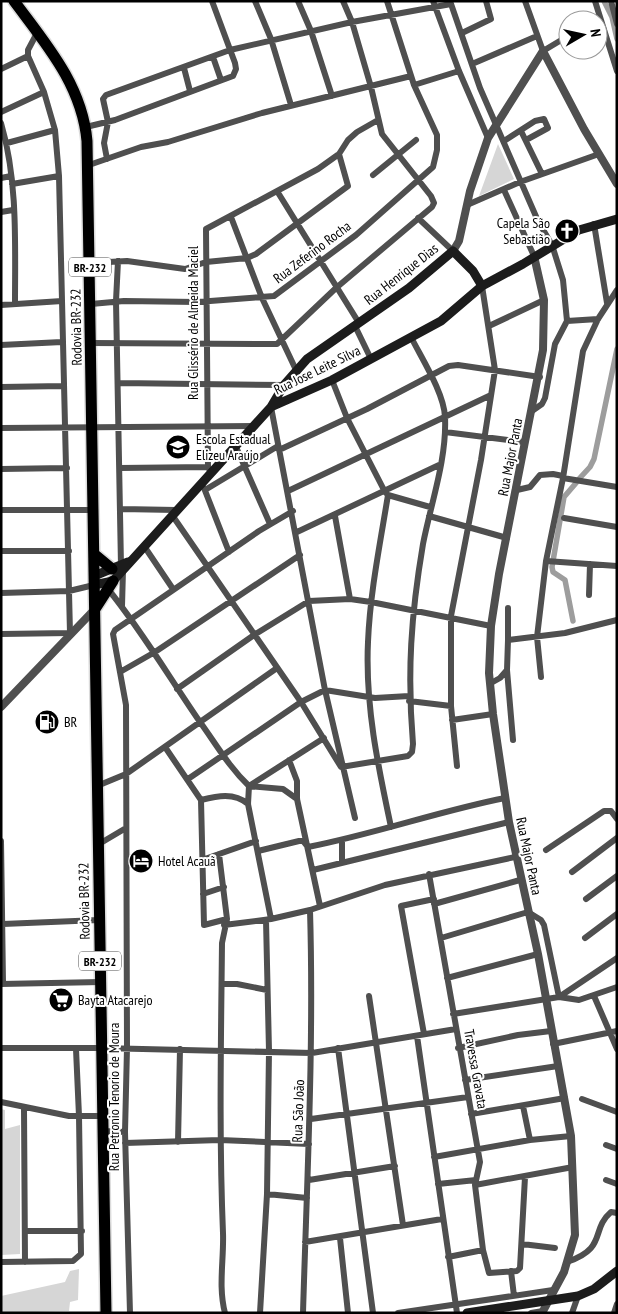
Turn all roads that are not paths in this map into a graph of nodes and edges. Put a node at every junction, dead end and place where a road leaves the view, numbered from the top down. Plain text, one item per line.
1 (14, 1) edge
2 (212, 1) edge
3 (254, 1) edge
4 (298, 1) edge
5 (343, 1) edge
6 (387, 1) edge
7 (486, 1) edge
8 (525, 1) edge
9 (611, 1) edge
10 (450, 3) edge
11 (434, 4) edge
12 (393, 15) junction
13 (352, 22) junction
14 (617, 24) edge
15 (311, 31) junction
16 (38, 33) junction
17 (462, 34) junction
18 (537, 36) junction
19 (271, 39) junction
20 (558, 42) edge
21 (608, 46) edge
22 (230, 50) junction
23 (543, 51) junction
24 (28, 56) junction
25 (213, 57) junction
26 (472, 64) junction
27 (184, 68) junction
28 (1, 69) edge
29 (459, 71) junction
30 (617, 71) edge
31 (411, 76) junction
32 (220, 80) junction
33 (414, 85) junction
34 (371, 87) junction
35 (190, 91) junction
36 (44, 92) junction
37 (332, 96) junction
38 (291, 105) junction
39 (1, 112) edge
40 (378, 120) junction
41 (108, 122) junction
42 (1, 123) edge
43 (497, 124) junction
44 (86, 127) junction
45 (55, 130) junction
46 (521, 131) junction
47 (488, 138) junction
48 (416, 140) dead end
49 (526, 140) junction
50 (504, 141) junction
51 (7, 143) junction
52 (339, 154) junction
53 (398, 154) junction
54 (599, 154) junction
55 (107, 159) junction
56 (89, 165) junction
57 (542, 174) junction
58 (373, 175) dead end
59 (11, 176) junction
60 (60, 176) junction
61 (1, 178) edge
62 (417, 180) junction
63 (520, 182) junction
64 (12, 184) junction
65 (617, 184) edge
66 (504, 190) junction
67 (277, 191) junction
68 (467, 205) junction
69 (13, 210) junction
70 (1, 212) edge
71 (231, 217) junction
72 (418, 218) junction
73 (617, 219) edge
74 (297, 224) junction
75 (594, 224) junction
76 (552, 245) junction
77 (453, 251) junction
78 (534, 256) junction
79 (247, 258) junction
80 (321, 260) junction
81 (118, 261) junction
82 (206, 262) junction
83 (90, 263) junction
84 (482, 286) junction
85 (336, 288) junction
86 (617, 290) edge
87 (262, 298) junction
88 (544, 300) junction
89 (62, 301) junction
90 (116, 301) junction
91 (206, 302) junction
92 (607, 303) junction
93 (1, 304) edge
94 (15, 304) junction
95 (91, 304) junction
96 (598, 319) junction
97 (567, 321) junction
98 (357, 324) junction
99 (489, 326) junction
100 (411, 337) junction
101 (62, 342) junction
102 (281, 342) junction
103 (91, 343) junction
104 (118, 343) junction
105 (207, 343) junction
106 (1, 345) edge
107 (370, 359) junction
108 (296, 370) junction
109 (495, 370) junction
110 (430, 374) junction
111 (540, 377) junction
112 (332, 380) junction
113 (119, 383) junction
114 (206, 384) junction
115 (284, 385) junction
116 (64, 386) junction
117 (1, 387) edge
118 (491, 395) junction
119 (271, 407) junction
120 (532, 411) junction
121 (445, 415) junction
122 (347, 418) junction
123 (207, 426) junction
124 (256, 426) junction
125 (1, 428) edge
126 (92, 428) junction
127 (120, 428) junction
128 (66, 429) junction
129 (444, 432) junction
130 (485, 437) junction
131 (524, 442) junction
132 (236, 447) junction
133 (279, 448) junction
134 (365, 453) junction
135 (439, 465) junction
136 (245, 466) junction
137 (1, 468) edge
138 (67, 468) junction
139 (120, 468) junction
140 (210, 470) junction
141 (563, 477) junction
142 (204, 487) junction
143 (617, 488) edge
144 (517, 490) junction
145 (288, 491) junction
146 (387, 494) junction
147 (430, 507) junction
148 (68, 509) junction
149 (1, 510) edge
150 (94, 510) junction
151 (121, 510) junction
152 (292, 512) junction
153 (174, 513) junction
154 (335, 516) junction
155 (429, 516) junction
156 (564, 518) dead end
157 (270, 524) junction
158 (468, 526) junction
159 (617, 527) edge
160 (296, 532) junction
161 (507, 538) junction
162 (144, 546) junction
163 (69, 550) junction
164 (1, 551) edge
165 (228, 552) junction
166 (94, 554) junction
167 (300, 556) junction
168 (551, 561) junction
169 (590, 564) junction
170 (208, 566) junction
171 (617, 566) edge
172 (121, 567) junction
173 (94, 581) junction
174 (110, 585) junction
175 (173, 589) junction
176 (69, 591) junction
177 (1, 593) edge
178 (589, 595) dead end
179 (350, 599) junction
180 (231, 601) junction
181 (309, 601) junction
182 (371, 602) junction
183 (122, 606) junction
184 (95, 608) junction
185 (508, 608) dead end
186 (412, 609) junction
187 (450, 616) junction
188 (131, 619) junction
189 (617, 620) edge
190 (491, 626) junction
191 (70, 633) junction
192 (1, 634) edge
193 (254, 635) junction
194 (537, 636) junction
195 (508, 640) junction
196 (155, 652) junction
197 (277, 668) junction
198 (508, 670) junction
199 (120, 672) junction
200 (541, 676) dead end
201 (491, 684) junction
202 (177, 689) junction
203 (325, 690) junction
204 (369, 697) junction
205 (409, 698) junction
206 (301, 702) junction
207 (451, 706) junction
208 (1, 707) edge
209 (493, 714) junction
210 (452, 720) junction
211 (201, 722) junction
212 (324, 738) junction
213 (513, 740) dead end
214 (165, 747) junction
215 (223, 756) junction
216 (289, 760) junction
217 (377, 762) junction
218 (457, 766) dead end
219 (342, 767) junction
220 (126, 774) junction
221 (188, 779) junction
222 (97, 786) junction
223 (249, 786) junction
224 (505, 798) junction
225 (297, 799) junction
226 (201, 800) junction
227 (248, 804) junction
228 (355, 818) dead end
229 (617, 819) edge
230 (508, 822) junction
231 (391, 827) junction
232 (126, 828) junction
233 (617, 838) edge
234 (256, 840) junction
235 (342, 840) junction
236 (99, 844) junction
237 (2, 846) edge
238 (308, 846) junction
239 (546, 850) dead end
240 (258, 851) junction
241 (219, 854) junction
242 (516, 857) junction
243 (202, 860) junction
244 (342, 862) junction
245 (313, 870) junction
246 (572, 872) dead end
247 (429, 874) junction
248 (617, 876) edge
249 (520, 880) junction
250 (224, 887) junction
251 (203, 894) junction
252 (586, 899) dead end
253 (434, 901) junction
254 (320, 906) junction
255 (310, 910) junction
256 (528, 912) junction
257 (617, 914) edge
258 (99, 920) junction
259 (269, 920) junction
260 (225, 922) junction
261 (3, 924) junction
262 (441, 938) junction
263 (585, 938) dead end
264 (538, 954) junction
265 (617, 958) edge
266 (447, 978) junction
267 (101, 982) junction
268 (2, 984) edge
269 (222, 984) junction
270 (616, 988) edge
271 (267, 990) junction
272 (368, 996) dead end
273 (594, 996) junction
274 (559, 997) junction
275 (546, 998) junction
276 (453, 1014) junction
277 (456, 1029) junction
278 (617, 1031) edge
279 (551, 1032) junction
280 (608, 1033) junction
281 (424, 1034) junction
282 (417, 1036) junction
283 (375, 1044) junction
284 (554, 1044) junction
285 (1, 1048) edge
286 (101, 1048) junction
287 (127, 1048) junction
288 (338, 1048) junction
289 (458, 1048) junction
290 (76, 1049) junction
291 (180, 1049) junction
292 (617, 1049) edge
293 (221, 1051) junction
294 (269, 1052) junction
295 (312, 1053) junction
296 (558, 1066) junction
297 (465, 1080) junction
298 (468, 1097) junction
299 (565, 1098) junction
300 (582, 1099) dead end
301 (1, 1102) edge
302 (426, 1103) junction
303 (523, 1106) junction
304 (24, 1108) junction
305 (384, 1108) junction
306 (617, 1112) edge
307 (471, 1114) junction
308 (347, 1115) junction
309 (79, 1116) junction
310 (103, 1116) junction
311 (310, 1119) junction
312 (103, 1131) junction
313 (125, 1132) junction
314 (571, 1136) junction
315 (220, 1140) junction
316 (530, 1140) junction
317 (178, 1142) junction
318 (125, 1143) junction
319 (266, 1143) junction
320 (309, 1144) junction
321 (606, 1146) dead end
322 (617, 1149) edge
323 (478, 1150) junction
324 (434, 1157) junction
325 (395, 1166) junction
326 (574, 1167) junction
327 (355, 1173) junction
328 (525, 1177) junction
329 (309, 1180) junction
330 (606, 1180) dead end
331 (475, 1182) junction
332 (438, 1184) junction
333 (617, 1184) edge
334 (267, 1194) junction
335 (307, 1198) junction
336 (617, 1213) edge
337 (442, 1219) junction
338 (403, 1225) junction
339 (26, 1231) junction
340 (82, 1231) junction
341 (362, 1233) junction
342 (340, 1238) junction
343 (305, 1242) junction
344 (522, 1244) junction
345 (555, 1248) dead end
346 (482, 1250) junction
347 (448, 1257) junction
348 (1, 1262) edge
349 (25, 1262) junction
350 (567, 1262) junction
351 (511, 1272) junction
352 (617, 1272) edge
353 (553, 1290) junction
354 (514, 1296) junction
355 (577, 1297) junction
356 (552, 1301) junction
357 (617, 1304) edge
358 (456, 1305) junction
359 (542, 1312) edge
360 (106, 1313) edge
361 (130, 1313) edge
362 (225, 1313) edge
363 (260, 1313) edge
364 (303, 1313) edge
365 (348, 1313) edge
366 (373, 1313) edge
367 (398, 1313) edge
368 (456, 1313) edge
369 (468, 1313) edge
370 (531, 1313) edge
371 (572, 1313) edge
372 (614, 1313) edge

1 - 16 highway, Rodovia BR-232 / BR-232
2 - 22 street
3 - 19 street
4 - 15 street
5 - 13 street
6 - 12 street
7 - 17 street
8 - 18 street
9 - 14 street
10 - 11 street
10 - 17 street, Rua Major Panta
11 - 12 street
11 - 29 street
12 - 13 street
12 - 31 street
13 - 15 street
13 - 34 street
15 - 19 street
15 - 37 street
16 - 24 street
16 - 44 highway, Rodovia BR-232 / BR-232
17 - 26 street, Rua Major Panta
18 - 23 street
18 - 26 street
19 - 22 street
19 - 38 street
20 - 23 street
21 - 30 street
22 - 25 street
22 - 32 street
23 - 43 street, Rua Henrique Dias
23 - 54 street
24 - 28 street
24 - 36 street
25 - 27 street
25 - 32 street
26 - 43 street, Rua Major Panta
27 - 35 street
27 - 41 street
29 - 33 street
29 - 47 street
31 - 33 street
31 - 34 street
32 - 35 street
33 - 62 street, Rua Zeferino Rocha
34 - 37 street
34 - 40 street
35 - 41 street
36 - 39 street
36 - 45 street
37 - 38 street
38 - 55 street
40 - 52 street, Rua Glissério de Almeida Maciel
40 - 53 street
41 - 44 street
41 - 55 street
42 - 51 street
43 - 47 street, Rua Henrique Dias
43 - 50 street, Rua Major Panta
44 - 56 highway, Rodovia BR-232 / BR-232
45 - 51 street
45 - 60 street
46 - 49 street
46 - 49 street
46 - 50 street
47 - 68 street, Rua Henrique Dias
48 - 53 street
49 - 57 street
50 - 63 street, Rua Major Panta
51 - 59 street
52 - 67 street, Rua Glissério de Almeida Maciel
52 - 74 street
53 - 58 street
53 - 62 street
54 - 57 street
54 - 65 street
55 - 56 street
56 - 83 highway, Rodovia BR-232 / BR-232
57 - 63 street
59 - 61 street
59 - 64 street
60 - 64 street
60 - 89 street
62 - 72 street
62 - 80 street, Rua Zeferino Rocha
63 - 66 street
63 - 76 street, Rua Major Panta
64 - 69 street
66 - 68 street
66 - 78 street, Rua Major Panta
67 - 71 street, Rua Glissério de Almeida Maciel
67 - 74 street
68 - 77 street, Rua Henrique Dias
69 - 70 street
69 - 94 street
71 - 79 street
71 - 82 street, Rua Glissério de Almeida Maciel
72 - 77 street
72 - 85 street
73 - 75 main road, Rua Jose Leite Silva
74 - 79 street
74 - 80 street
75 - 76 main road, Rua Jose Leite Silva
75 - 92 street
76 - 78 main road, Rua Jose Leite Silva
76 - 97 street, Rua Major Panta
77 - 84 main road
77 - 98 main road, Rua Henrique Dias
78 - 84 main road, Rua Jose Leite Silva
78 - 88 street, Rua Major Panta
79 - 82 street
79 - 87 street
80 - 85 street
80 - 87 street, Rua Zeferino Rocha
81 - 82 street
81 - 83 street
81 - 90 street
82 - 91 street, Rua Glissério de Almeida Maciel
83 - 95 highway, Rodovia BR-232 / BR-232
84 - 99 street
84 - 100 main road, Rua Jose Leite Silva
85 - 98 street
85 - 102 street
86 - 92 street
87 - 91 street, Rua Zeferino Rocha
87 - 102 street
88 - 99 street
88 - 111 street, Rua Major Panta
89 - 94 street
89 - 101 street
90 - 91 street, Rua Zeferino Rocha
90 - 95 street, Rua Zeferino Rocha
90 - 104 street
91 - 105 street, Rua Glissério de Almeida Maciel
92 - 96 street
93 - 94 street
95 - 103 highway, Rodovia BR-232 / BR-232
96 - 97 street
96 - 141 street
97 - 120 street, Rua Major Panta
98 - 107 street
98 - 108 main road, Rua Henrique Dias
99 - 109 street
100 - 107 main road, Rua Jose Leite Silva
100 - 110 street
101 - 106 street
101 - 116 street
102 - 105 street
102 - 108 street
103 - 104 street
103 - 126 highway, Rodovia BR-232 / BR-232
104 - 105 street
104 - 113 street
105 - 114 street, Rua Glissério de Almeida Maciel
107 - 112 main road, Rua Jose Leite Silva
108 - 115 main road, Rua Henrique Dias
109 - 110 street
109 - 111 street
109 - 118 street
110 - 121 street
110 - 122 street
111 - 120 street, Rua Major Panta
112 - 119 main road, Rua Jose Leite Silva
112 - 122 street
113 - 114 street
113 - 127 street
114 - 115 street
114 - 123 street, Rua Glissério de Almeida Maciel
115 - 119 main road, Rua Henrique Dias
116 - 117 street
116 - 128 street
118 - 121 street
118 - 130 street
119 - 124 main road, Rua Jose Leite Silva
119 - 133 street
120 - 131 street, Rua Major Panta
121 - 129 street
121 - 134 street
122 - 133 street
122 - 134 street
123 - 124 street
123 - 127 street
123 - 140 street, Rua Glissério de Almeida Maciel
124 - 132 main road, Rua Jose Leite Silva
125 - 128 street
126 - 127 street
126 - 128 street
126 - 150 highway, Rodovia BR-232 / BR-232
127 - 139 street
128 - 138 street
129 - 130 street
129 - 135 street
130 - 131 street
130 - 158 street
131 - 144 street, Rua Major Panta
132 - 136 street
132 - 140 main road, Rua Jose Leite Silva
133 - 136 street
133 - 145 street
134 - 145 street
134 - 146 street
135 - 146 street
135 - 147 street
136 - 142 street
136 - 157 street
137 - 138 street
138 - 148 street
139 - 140 street
139 - 151 street
140 - 142 main road, Rua Jose Leite Silva
141 - 143 street
141 - 144 street
141 - 168 street
142 - 153 main road, Rua Jose Leite Silva
142 - 165 street
144 - 161 street, Rua Major Panta
145 - 152 street
146 - 147 street
146 - 154 street
146 - 182 street
147 - 155 street
148 - 149 street
148 - 150 street
148 - 163 street
150 - 166 highway, Rodovia BR-232 / BR-232
151 - 153 street
151 - 172 street
152 - 157 street
152 - 160 street
153 - 162 main road, Rua Jose Leite Silva
153 - 170 street
154 - 160 street
154 - 179 street
155 - 158 street
155 - 186 street
156 - 159 street
157 - 165 street
158 - 161 street
158 - 187 street
160 - 167 street
161 - 190 street, Rua Major Panta
162 - 172 main road, Rua Jose Leite Silva
162 - 175 street
163 - 164 street
163 - 176 street
165 - 170 street
166 - 172 highway
166 - 173 highway, BR-232
167 - 180 street
167 - 181 street
168 - 169 street
168 - 194 street
169 - 171 street
169 - 178 street
170 - 175 street
170 - 180 street
172 - 173 main road, Rua Jose Leite Silva
172 - 174 main road, Rua Jose Leite Silva
172 - 183 street
173 - 174 main road
173 - 176 street
173 - 184 highway, BR-232
174 - 183 street
174 - 184 highway
175 - 188 street
176 - 177 street
176 - 191 street
179 - 181 street
179 - 182 street
180 - 193 street
180 - 196 street
181 - 193 street
181 - 203 street
182 - 186 street
182 - 204 street
183 - 188 street
184 - 191 street
184 - 222 highway, Rodovia BR-232 / BR-232
185 - 195 street
186 - 187 street
186 - 205 street
187 - 190 street
187 - 207 street
188 - 196 street
188 - 199 street, Rua Petronio Tenorio de Moura
189 - 194 street
190 - 201 street, Rua Major Panta
191 - 192 street
191 - 208 street
193 - 197 street
193 - 202 street
194 - 195 street
194 - 200 street
195 - 198 street
196 - 199 street
196 - 202 street
197 - 206 street
197 - 211 street
198 - 201 street
198 - 213 street
199 - 220 street, Rua Petronio Tenorio de Moura
201 - 209 street, Rua Major Panta
202 - 211 street
203 - 204 street
203 - 206 street
203 - 219 street
204 - 205 street
204 - 217 street
205 - 207 street
205 - 217 street
206 - 212 street
206 - 215 street
207 - 210 street
209 - 210 street
209 - 224 street, Rua Major Panta
210 - 218 street
211 - 214 street
211 - 215 street
212 - 216 street
212 - 219 street
214 - 220 street
214 - 221 street
215 - 221 street
215 - 223 street
216 - 223 street
216 - 225 street
217 - 219 street
217 - 231 street
219 - 228 street
220 - 222 street
220 - 232 street, Rua Petronio Tenorio de Moura
221 - 226 street
222 - 236 highway, Rodovia BR-232 / BR-232
223 - 225 street
223 - 227 street
224 - 230 street, Rua Major Panta
224 - 231 street
225 - 238 street
226 - 227 street
226 - 243 street
227 - 234 street
229 - 239 street
230 - 242 street, Rua Major Panta
230 - 244 street
231 - 235 street
232 - 236 street
232 - 287 street, Rua Petronio Tenorio de Moura
233 - 246 street
234 - 240 street
234 - 241 street
235 - 238 street
235 - 244 street
236 - 258 highway, Rodovia BR-232 / BR-232
237 - 261 street
238 - 240 street
238 - 245 street
240 - 259 street
241 - 243 street
241 - 250 street
242 - 247 street
242 - 249 street, Rua Major Panta
243 - 251 street
244 - 245 street
245 - 254 street
247 - 253 street, Travessa Gravata
247 - 254 street
248 - 252 street
249 - 253 street
249 - 256 street, Rua Major Panta
250 - 251 street
250 - 260 street
251 - 260 street
253 - 262 street, Travessa Gravata
253 - 281 street
254 - 255 street
255 - 259 street
255 - 295 street, Rua São João
256 - 262 street
256 - 264 street, Rua Major Panta
256 - 274 street
257 - 263 street
258 - 261 street
258 - 267 highway, Rodovia BR-232 / BR-232
259 - 260 street
259 - 271 street
260 - 269 street
261 - 268 street
262 - 266 street, Travessa Gravata
264 - 266 street
264 - 275 street, Rua Major Panta
265 - 274 street
266 - 276 street, Travessa Gravata
267 - 268 street
267 - 286 highway, Rodovia BR-232 / BR-232
269 - 271 street
269 - 293 street
270 - 273 street
271 - 294 street
272 - 283 street
273 - 274 street
273 - 280 street
274 - 275 street
275 - 276 street
275 - 279 street, Rua Major Panta
276 - 277 street, Travessa Gravata
277 - 281 street
277 - 289 street, Travessa Gravata
278 - 280 street
279 - 284 street, Rua Major Panta
279 - 289 street
280 - 284 street
280 - 292 street
281 - 282 street
282 - 283 street
282 - 302 street
283 - 288 street
283 - 305 street
284 - 296 street, Rua Major Panta
285 - 290 street
286 - 287 street
286 - 290 street
286 - 310 highway, Rodovia BR-232 / BR-232
287 - 291 street
287 - 313 street, Rua Petronio Tenorio de Moura
288 - 295 street
288 - 308 street
289 - 297 street, Travessa Gravata
290 - 309 street
291 - 293 street
291 - 317 street
293 - 294 street
293 - 315 street
294 - 295 street
294 - 319 street
295 - 311 street, Rua São João
296 - 297 street
296 - 299 street, Rua Major Panta
297 - 298 street, Travessa Gravata
298 - 302 street
298 - 307 street, Travessa Gravata
299 - 303 street
299 - 314 street, Rua Major Panta
300 - 306 street
301 - 304 street
302 - 305 street
302 - 324 street
303 - 307 street
303 - 316 street
304 - 309 street
304 - 339 street
305 - 308 street
305 - 325 street
307 - 323 street, Travessa Gravata
308 - 311 street
308 - 327 street
309 - 310 street
309 - 340 street
310 - 312 highway, Rodovia BR-232 / BR-232
311 - 320 street, Rua São João
312 - 313 street
312 - 360 highway, Rodovia BR-232 / BR-232
313 - 318 street, Rua Petronio Tenorio de Moura
314 - 316 street
314 - 326 street, Rua Major Panta
315 - 317 street
315 - 319 street
315 - 362 street
316 - 323 street
317 - 318 street
318 - 361 street, Rua Petronio Tenorio de Moura
319 - 320 street
319 - 334 street
320 - 329 street, Rua São João
321 - 322 street
323 - 324 street
323 - 331 street, Travessa Gravata
324 - 332 street
325 - 327 street
325 - 338 street
326 - 328 street
326 - 350 street, Rua Major Panta
327 - 329 street
327 - 341 street
328 - 331 street
328 - 344 street
329 - 335 street, Rua São João
330 - 333 street
331 - 332 street
331 - 346 street, Travessa Gravata
332 - 337 street
334 - 335 street
334 - 363 street
335 - 343 street, Rua São João
336 - 350 street
337 - 338 street
337 - 347 street
338 - 341 street
339 - 340 street
339 - 349 street
340 - 349 street
341 - 342 street
341 - 366 street
342 - 343 street
342 - 365 street
343 - 364 street, Rua São João
344 - 345 street
344 - 351 street
346 - 347 street
346 - 351 street, Travessa Gravata
347 - 358 street
348 - 349 street
350 - 353 street, Rua Major Panta
351 - 354 street
352 - 355 main road
353 - 354 street
353 - 356 street, Rua Major Panta
354 - 358 street
355 - 356 main road
355 - 371 street
356 - 359 street, Rua Major Panta
356 - 369 main road
357 - 372 street
358 - 367 street
358 - 368 street
359 - 370 street

